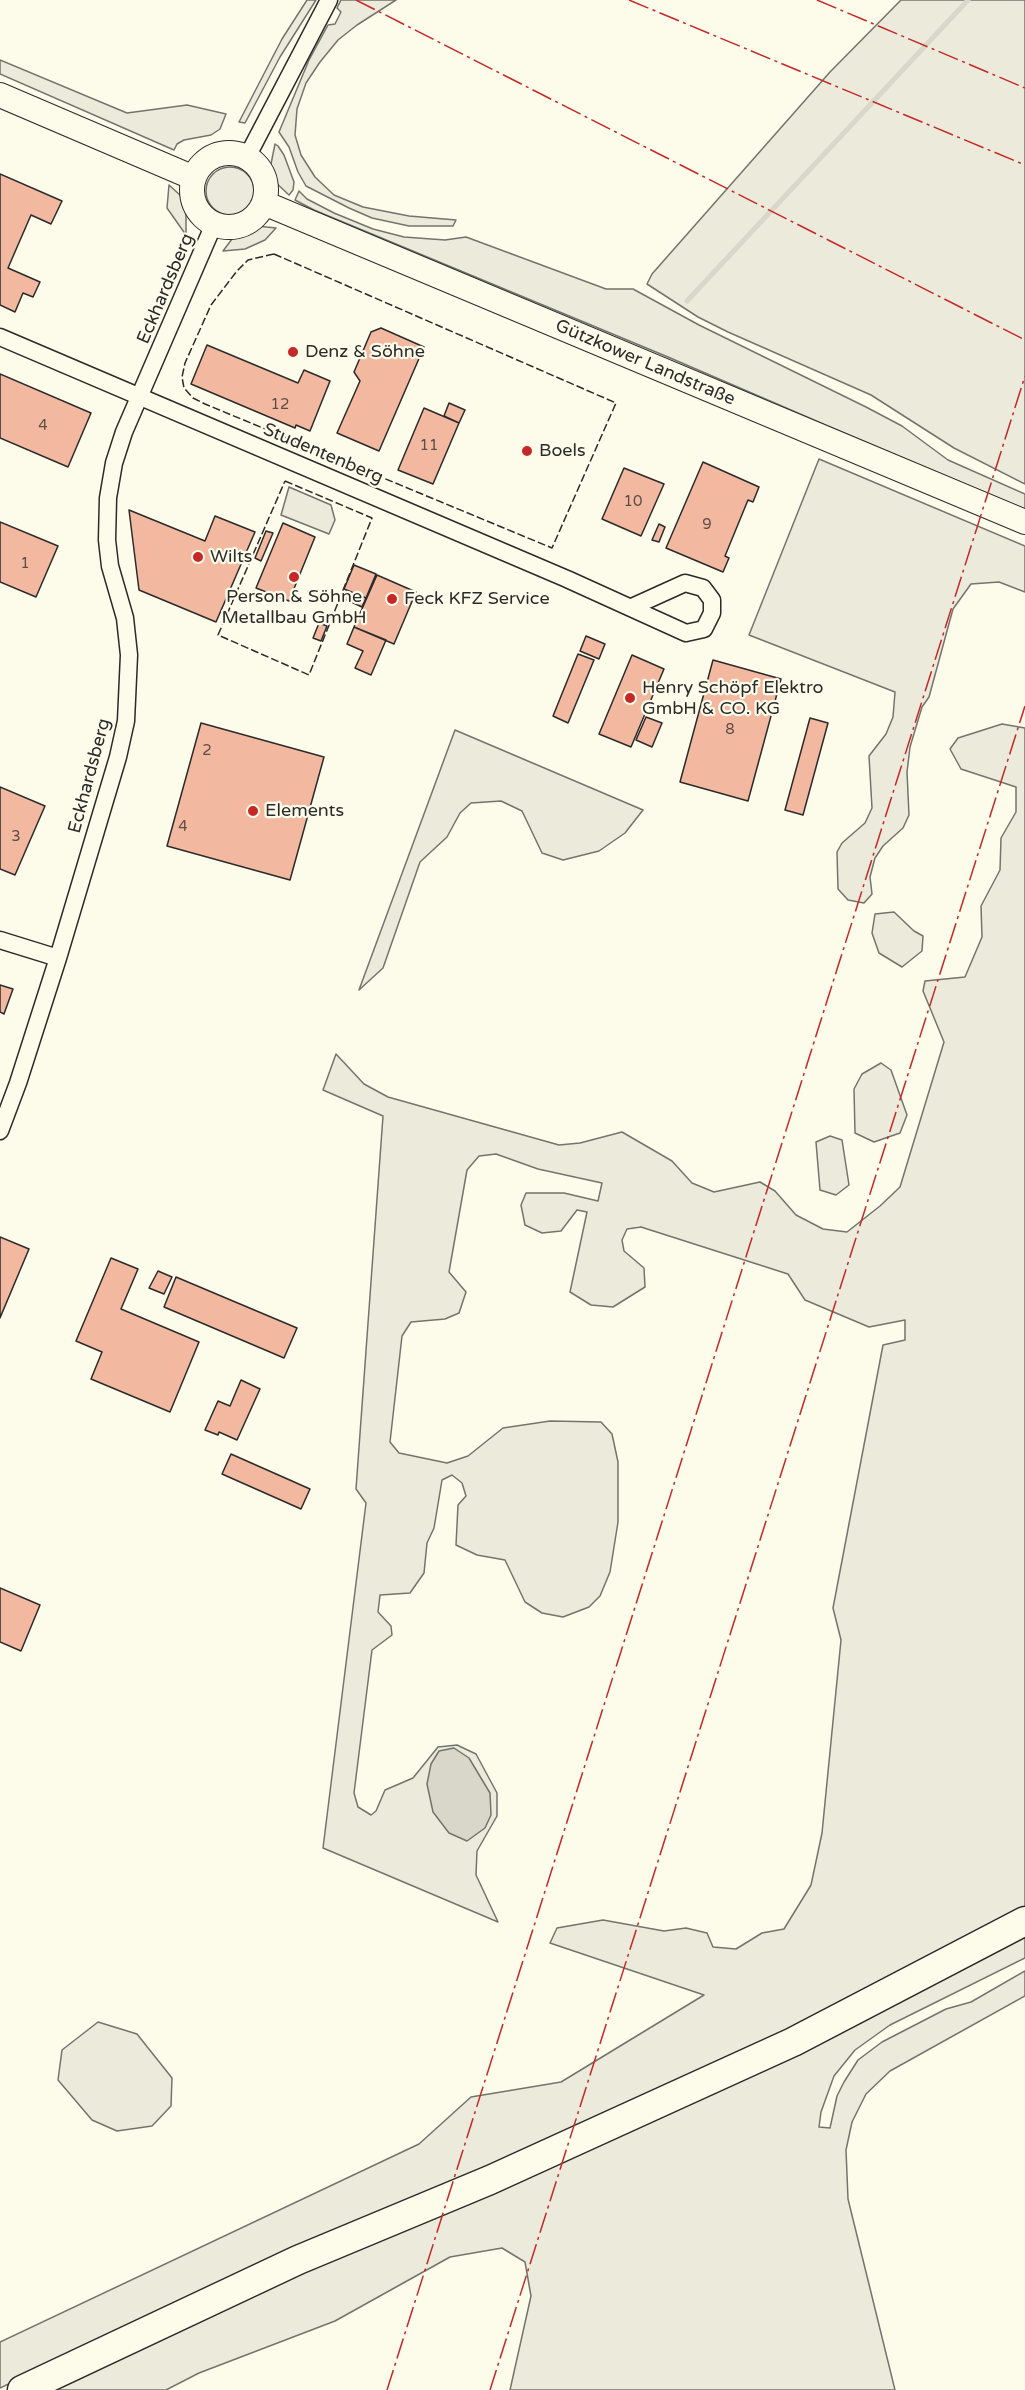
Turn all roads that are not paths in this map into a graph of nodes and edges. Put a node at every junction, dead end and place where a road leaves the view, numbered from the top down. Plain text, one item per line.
1 (329, 0) edge
2 (0, 95) edge
3 (248, 157) junction
4 (194, 178) junction
5 (264, 203) junction
6 (214, 224) junction
7 (0, 337) edge
8 (140, 398) junction
9 (1025, 522) edge
10 (632, 608) dead end
11 (0, 940) edge
12 (58, 958) junction
13 (0, 1131) edge
14 (1025, 1921) edge
15 (22, 2390) edge

1 - 3 street
2 - 4 main road
3 - 4 main road
3 - 5 main road
4 - 6 main road
5 - 6 main road
5 - 9 main road, Gützkower Landstraße
6 - 8 street, Eckhardsberg
7 - 8 street, Studentenberg
8 - 10 street, Studentenberg
8 - 12 street, Eckhardsberg
11 - 12 street
12 - 13 street, Eckhardsberg
14 - 15 highway

